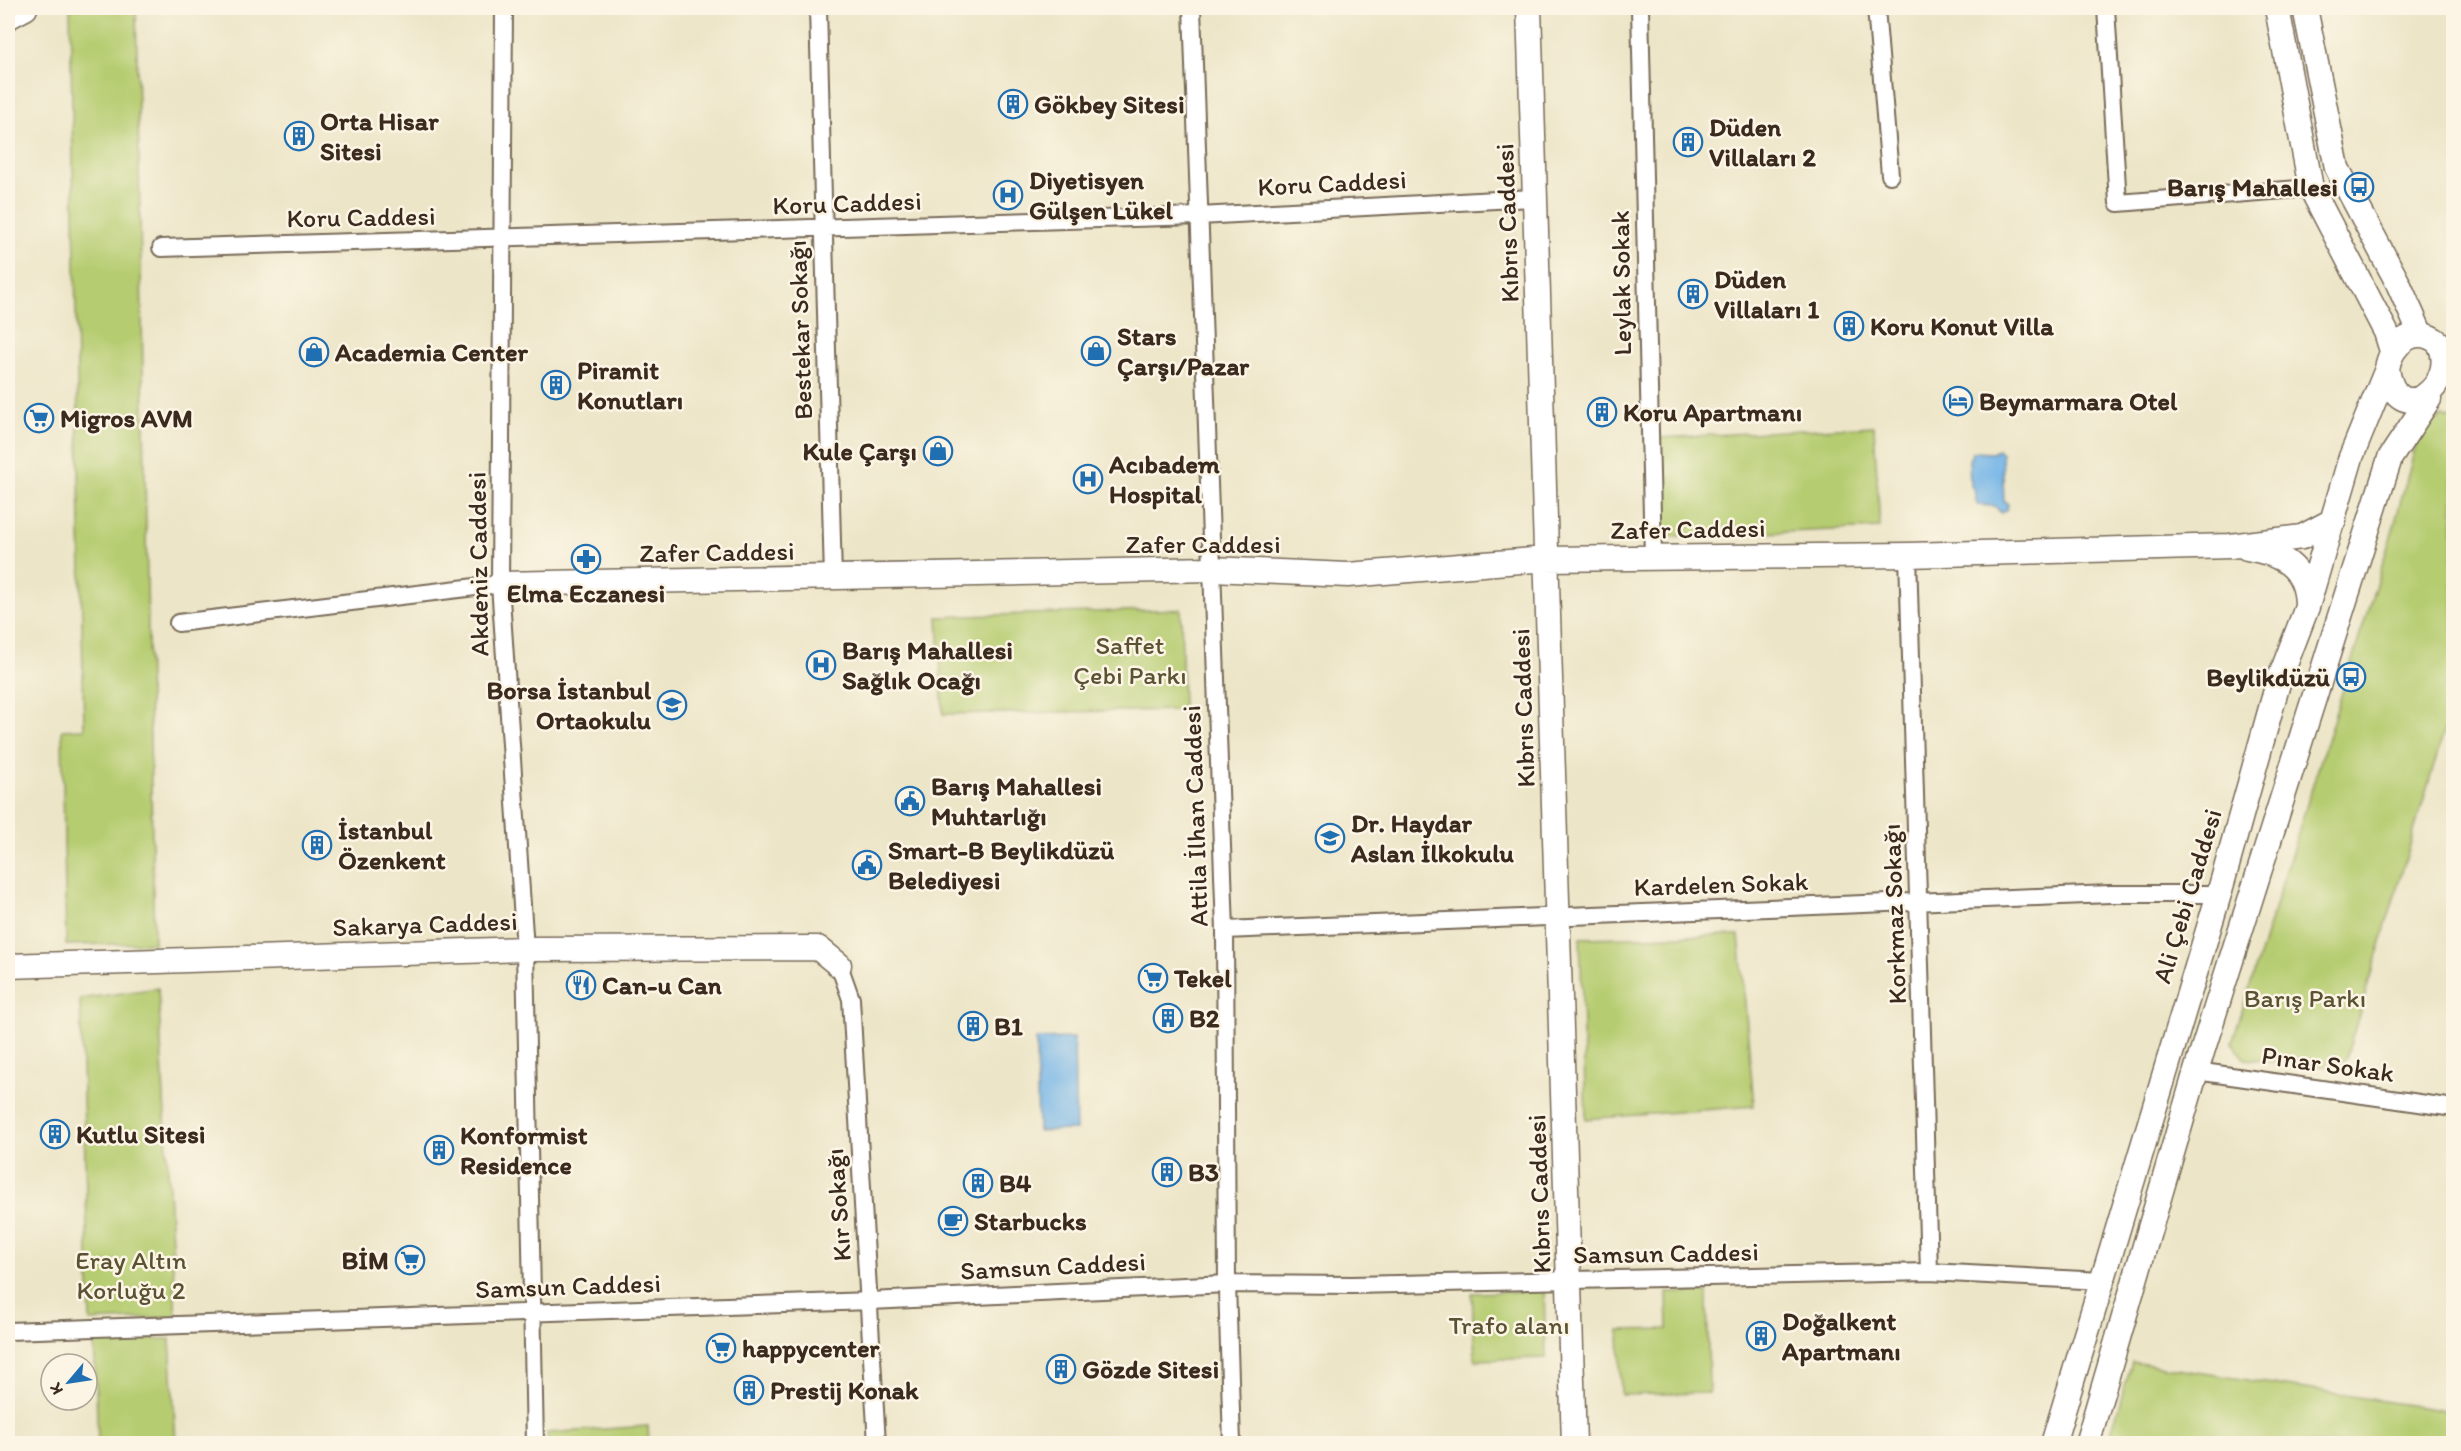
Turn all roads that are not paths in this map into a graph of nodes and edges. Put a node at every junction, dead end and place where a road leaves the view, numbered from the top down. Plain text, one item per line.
1 (25, 8) edge
2 (504, 8) edge
3 (818, 8) edge
4 (1192, 8) edge
5 (1529, 8) edge
6 (1640, 8) edge
7 (1876, 8) edge
8 (2106, 8) edge
9 (2277, 8) edge
10 (2305, 8) edge
11 (8, 17) edge
12 (1890, 175) dead end
13 (2311, 188) junction
14 (1535, 198) junction
15 (1199, 216) junction
16 (822, 230) junction
17 (505, 239) junction
18 (160, 248) dead end
19 (2421, 335) junction
20 (2448, 347) edge
21 (2390, 360) junction
22 (2440, 398) edge
23 (2334, 520) junction
24 (2230, 546) junction
25 (1908, 555) junction
26 (1653, 558) junction
27 (1546, 559) junction
28 (1212, 569) junction
29 (832, 579) junction
30 (500, 584) junction
31 (2307, 607) junction
32 (178, 623) dead end
33 (2219, 894) junction
34 (1919, 902) junction
35 (1558, 915) junction
36 (1225, 930) junction
37 (525, 949) junction
38 (839, 965) joint
39 (8, 966) edge
40 (2196, 1071) junction
41 (2454, 1108) edge
42 (1929, 1272) junction
43 (1571, 1281) junction
44 (2102, 1281) junction
45 (1227, 1284) junction
46 (870, 1300) junction
47 (533, 1313) junction
48 (8, 1331) edge
49 (536, 1443) edge
50 (877, 1443) edge
51 (1232, 1443) edge
52 (1574, 1443) edge
53 (2053, 1443) edge
54 (2087, 1443) edge

1 - 11 main road
2 - 17 street, Akdeniz Caddesi
3 - 16 street, Bestekar Sokağı
4 - 15 street, Attila İlhan Caddesi
5 - 14 main road, Kıbrıs Caddesi
6 - 26 street, Leylak Sokak
7 - 12 street
8 - 13 street
9 - 13 main road
10 - 19 main road
13 - 21 main road
14 - 15 street, Koru Caddesi
14 - 27 main road, Kıbrıs Caddesi
15 - 16 street, Koru Caddesi
15 - 28 street, Attila İlhan Caddesi
16 - 17 street, Koru Caddesi
16 - 29 street, Bestekar Sokağı
17 - 18 street, Koru Caddesi
17 - 30 street, Akdeniz Caddesi
19 - 20 main road
19 - 21 main road
20 - 22 main road
21 - 22 main road
21 - 23 main road, Ali Çebi Caddesi
22 - 40 main road
23 - 24 main road
23 - 31 main road, Ali Çebi Caddesi
24 - 25 main road, Zafer Caddesi
24 - 31 main road
25 - 26 main road, Zafer Caddesi
25 - 34 street, Korkmaz Sokağı
26 - 27 main road, Zafer Caddesi
27 - 28 main road, Zafer Caddesi
27 - 35 main road, Kıbrıs Caddesi
28 - 29 main road, Zafer Caddesi
28 - 36 street, Attila İlhan Caddesi
29 - 30 main road, Zafer Caddesi
30 - 32 street, Zafer Caddesi
30 - 37 street, Akdeniz Caddesi
31 - 33 main road, Ali Çebi Caddesi
33 - 34 street, Kardelen Sokak
33 - 44 main road, Ali Çebi Caddesi
34 - 35 street, Kardelen Sokak
34 - 42 street, Korkmaz Sokağı
35 - 36 street, Kardelen Sokak
35 - 43 main road, Kıbrıs Caddesi
36 - 45 street, Attila İlhan Caddesi
37 - 38 main road, Sakarya Caddesi
37 - 39 main road, Sakarya Caddesi
37 - 47 street, Akdeniz Caddesi
38 - 46 street, Kır Sokağı
40 - 41 street, Pınar Sokak
40 - 54 main road
42 - 43 street, Samsun Caddesi
42 - 44 street, Samsun Caddesi
43 - 45 street, Samsun Caddesi
43 - 52 main road, Kıbrıs Caddesi
44 - 53 main road, Ali Çebi Caddesi
45 - 46 street, Samsun Caddesi
45 - 51 street, Attila İlhan Caddesi
46 - 47 street, Samsun Caddesi
46 - 50 street, Kır Sokağı
47 - 48 street, Samsun Caddesi
47 - 49 street, Akdeniz Caddesi

